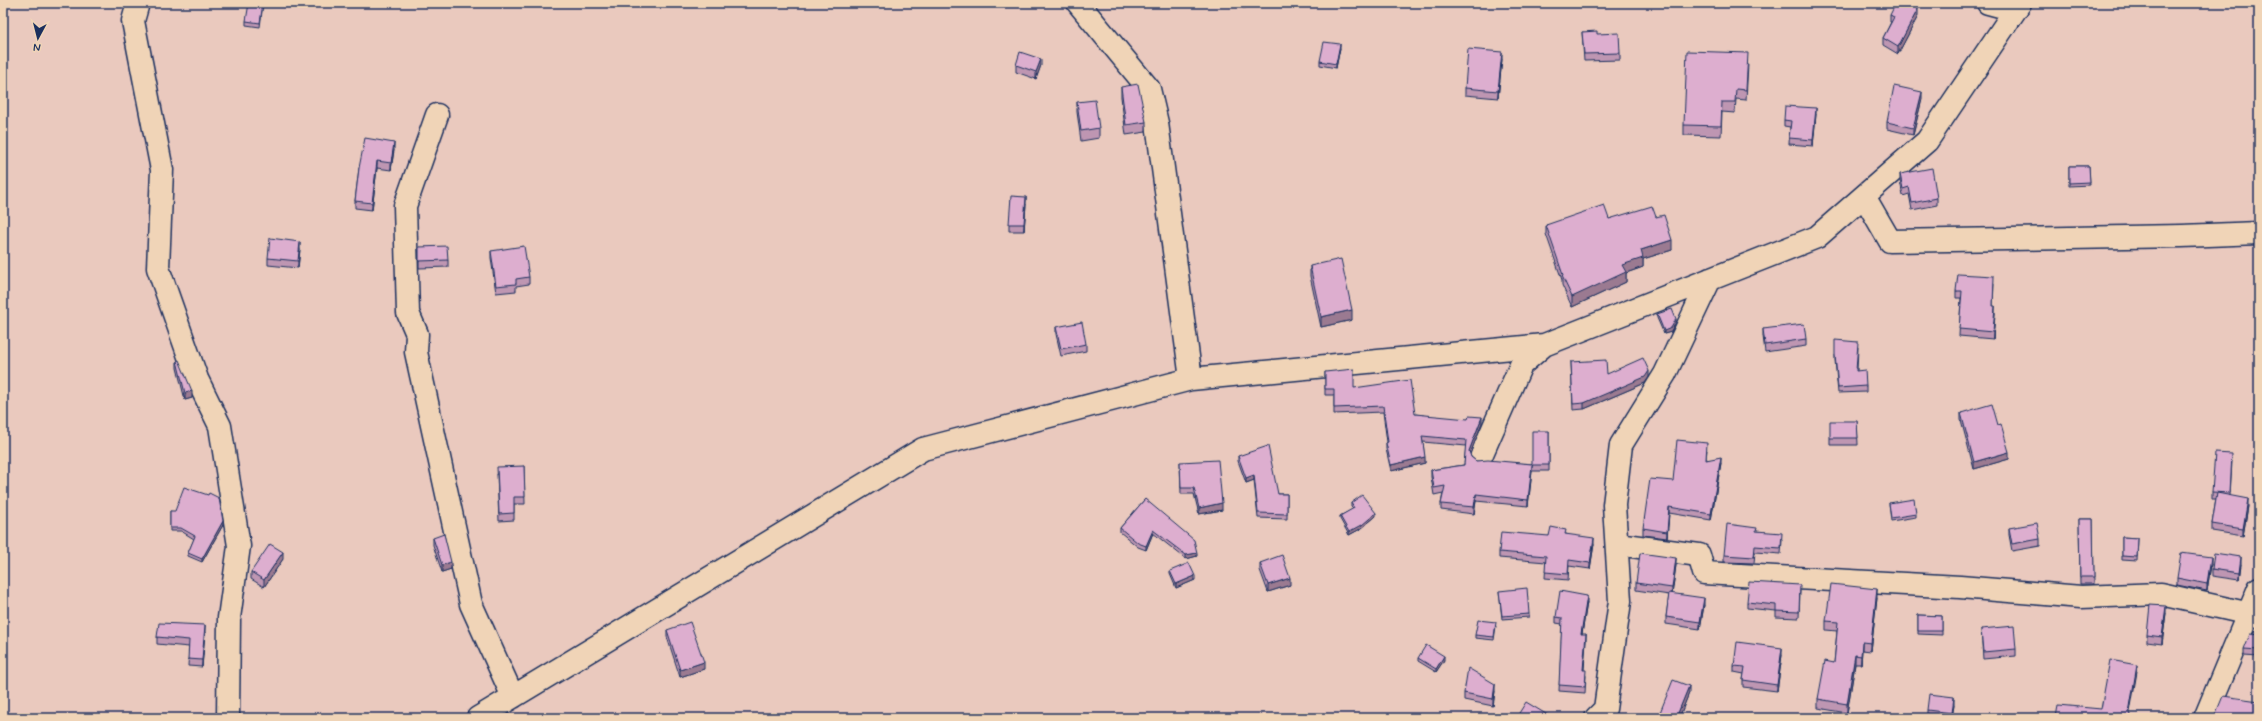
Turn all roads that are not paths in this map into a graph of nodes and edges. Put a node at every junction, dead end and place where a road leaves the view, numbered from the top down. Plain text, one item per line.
1 (138, 3) edge
2 (1078, 3) edge
3 (1988, 3) edge
4 (2017, 6) edge
5 (437, 115) dead end
6 (1864, 196) junction
7 (2259, 233) edge
8 (1710, 279) junction
9 (1544, 345) junction
10 (1191, 379) junction
11 (1481, 456) dead end
12 (1617, 544) junction
13 (2259, 588) edge
14 (2254, 615) edge
15 (513, 696) junction
16 (228, 718) edge
17 (478, 718) edge
18 (1596, 718) edge
19 (2205, 718) edge

1 - 16 street
2 - 10 street
3 - 4 street
4 - 6 street
5 - 15 street
6 - 7 street
6 - 8 street
8 - 9 street
8 - 12 street
9 - 10 street
9 - 11 street
10 - 15 street
12 - 14 street
12 - 18 street
13 - 14 street
14 - 19 street
15 - 17 street

